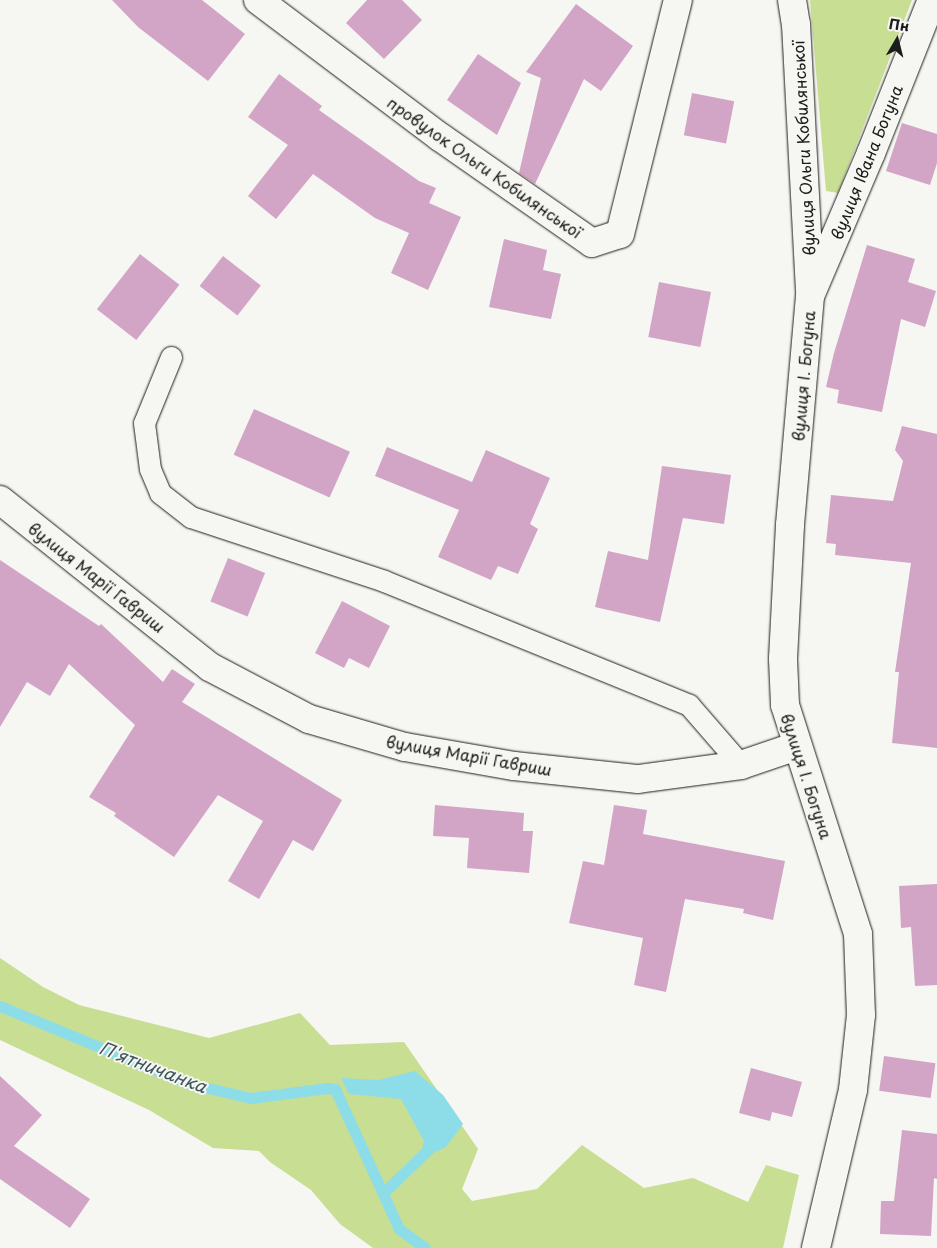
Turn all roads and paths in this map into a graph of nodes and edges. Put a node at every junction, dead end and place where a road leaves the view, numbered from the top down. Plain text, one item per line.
1 (258, 0) edge
2 (678, 0) edge
3 (792, 0) edge
4 (932, 0) edge
5 (810, 296) junction
6 (171, 357) dead end
7 (0, 500) edge
8 (797, 746) junction
9 (741, 765) junction
10 (816, 1248) edge

1 - 2 street, провулок Ольги Кобилянської
3 - 5 street, вулиця Ольги Кобилянської
4 - 5 street, вулиця Івана Богуна
5 - 8 street, вулиця І. Богуна
6 - 9 lane
7 - 9 street, вулиця Марії Гавриш
8 - 9 street, вулиця Марії Гавриш
8 - 10 street, вулиця І. Богуна

